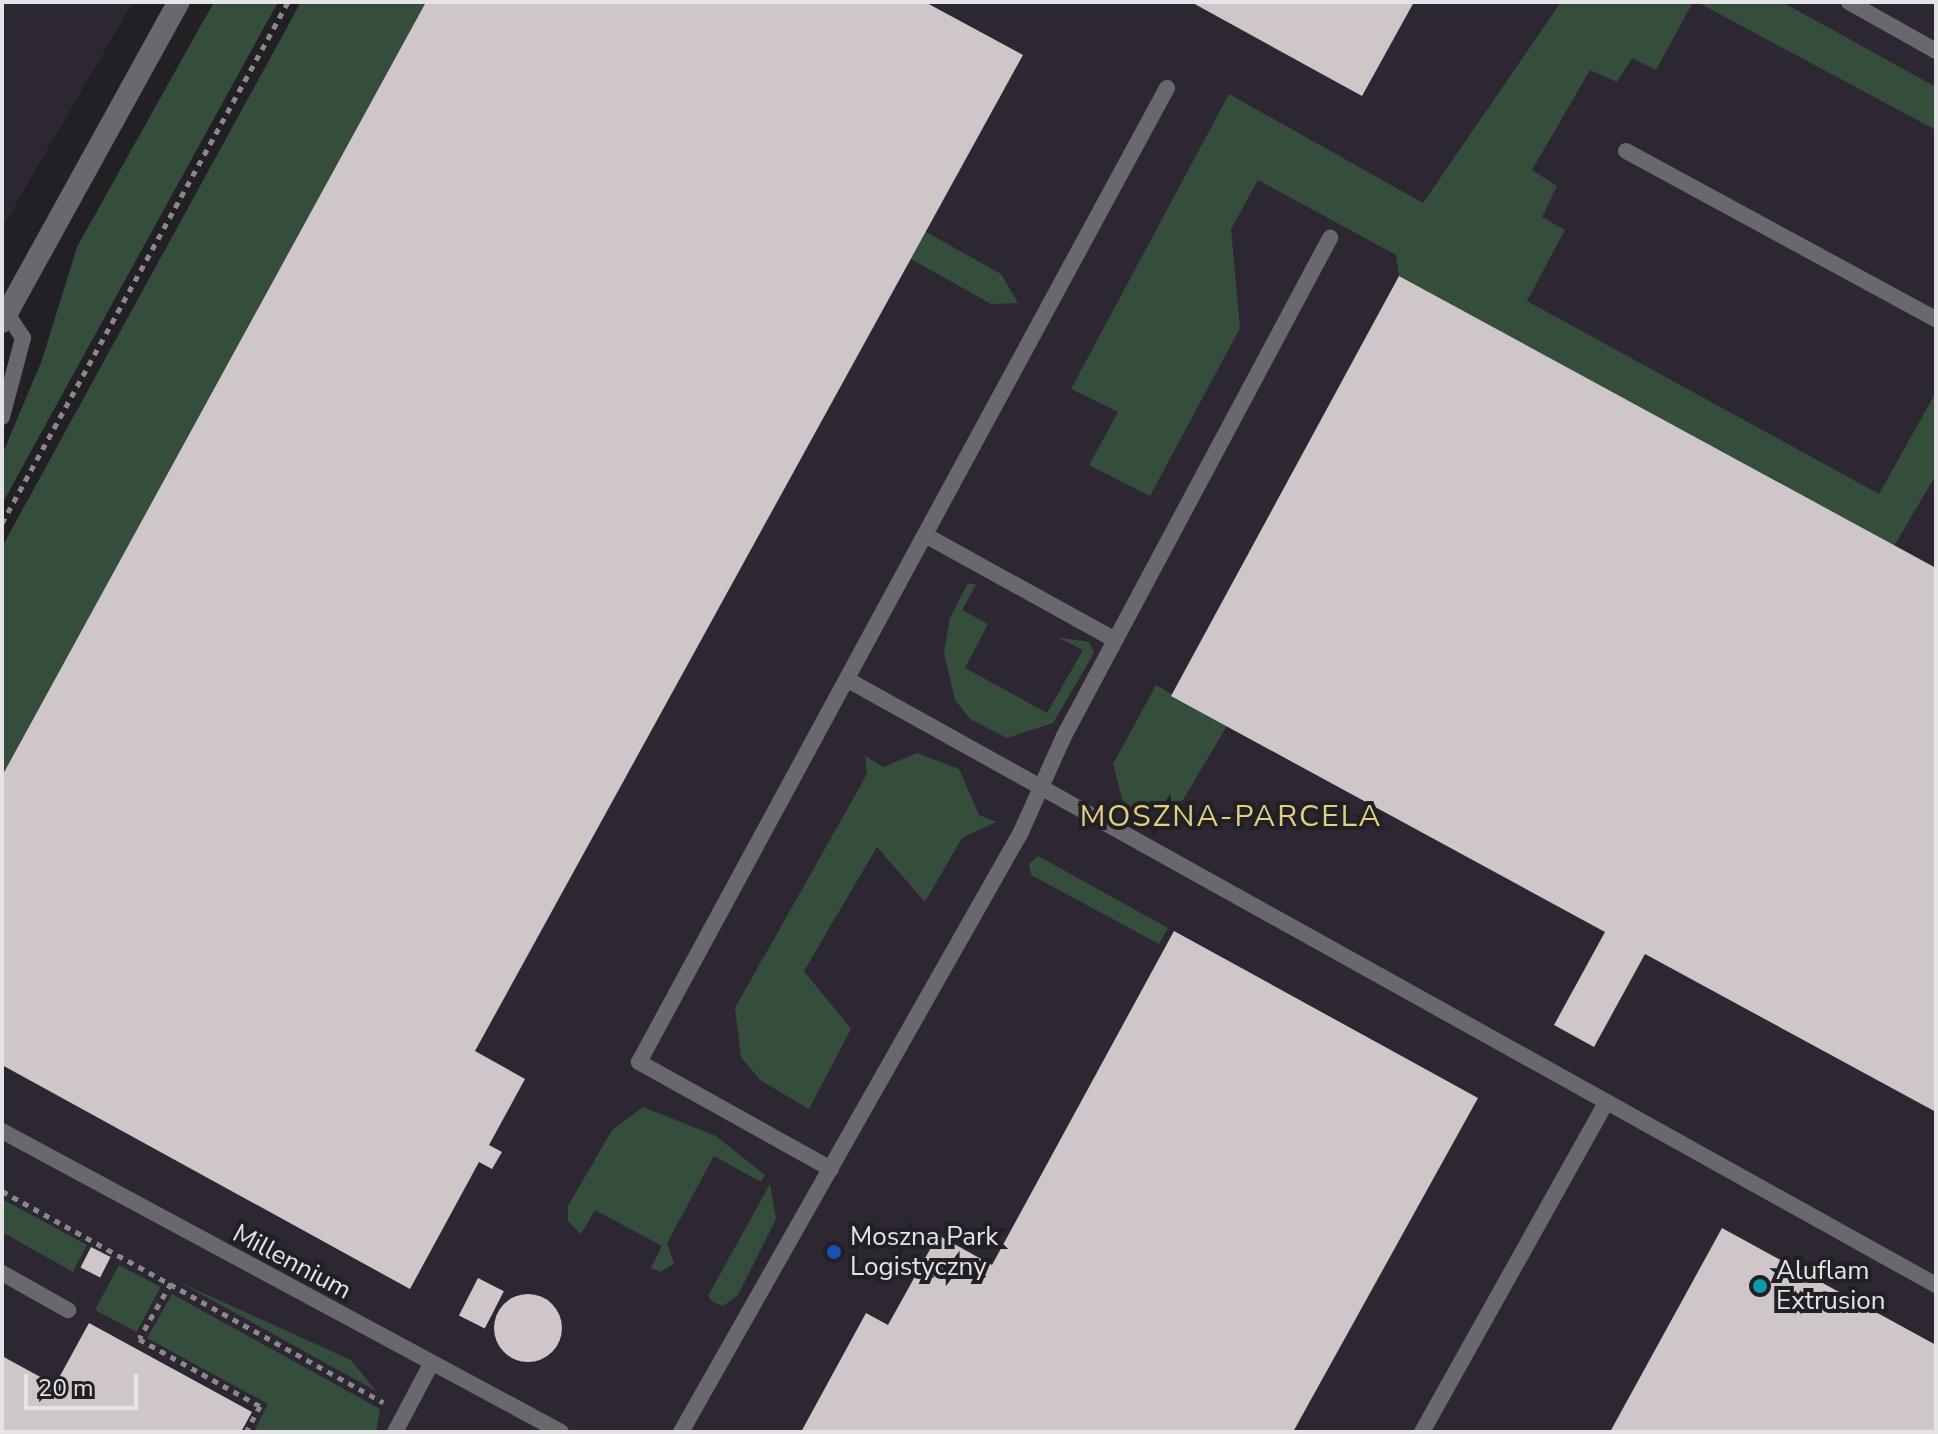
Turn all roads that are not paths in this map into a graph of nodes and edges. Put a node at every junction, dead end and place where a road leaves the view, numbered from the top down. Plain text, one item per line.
1 (179, 2) edge
2 (1849, 2) edge
3 (1936, 51) edge
4 (1167, 88) dead end
5 (1626, 151) dead end
6 (1330, 238) dead end
7 (4, 317) edge
8 (1936, 319) edge
9 (2, 417) edge
10 (925, 535) junction
11 (1115, 640) junction
12 (848, 680) junction
13 (1040, 792) junction
14 (1605, 1105) junction
15 (2, 1131) edge
16 (831, 1169) junction
17 (2, 1273) edge
18 (1936, 1285) edge
19 (68, 1310) dead end
20 (431, 1364) junction
21 (395, 1432) edge
22 (561, 1432) edge
23 (681, 1432) edge
24 (1422, 1432) edge

1 - 7 street
2 - 3 lane
4 - 10 lane
5 - 8 lane
6 - 11 lane
7 - 9 lane
10 - 11 lane
10 - 12 lane
11 - 13 lane
12 - 13 lane
12 - 16 lane
13 - 14 lane
13 - 16 lane
14 - 18 lane
14 - 24 lane
15 - 20 lane, Millennium
16 - 23 lane
17 - 19 lane
20 - 21 lane
20 - 22 lane, Millennium

